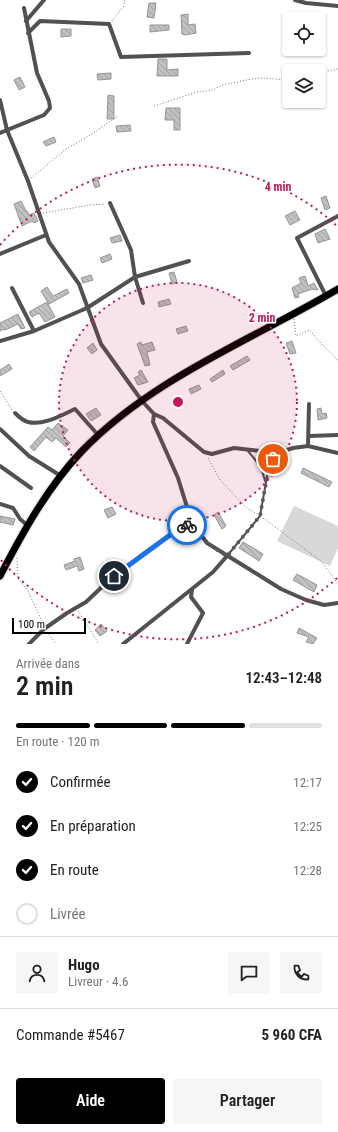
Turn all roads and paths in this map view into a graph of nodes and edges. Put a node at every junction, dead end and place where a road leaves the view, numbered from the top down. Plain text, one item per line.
1 (44, 0) edge
2 (125, 0) edge
3 (295, 0) edge
4 (338, 6) edge
5 (24, 8) dead end
6 (26, 21) junction
7 (109, 24) junction
8 (28, 33) junction
9 (249, 53) dead end
10 (338, 69) edge
11 (326, 72) edge
12 (282, 79) edge
13 (0, 100) edge
14 (154, 106) dead end
15 (118, 116) dead end
16 (7, 130) junction
17 (0, 133) edge
18 (28, 181) junction
19 (110, 203) joint
20 (39, 214) junction
21 (338, 216) edge
22 (46, 235) junction
23 (0, 254) edge
24 (188, 261) dead end
25 (135, 277) junction
26 (12, 288) dead end
27 (338, 289) edge
28 (326, 296) junction
29 (143, 303) dead end
30 (87, 308) junction
31 (292, 314) junction
32 (34, 331) junction
33 (0, 342) edge
34 (338, 361) edge
35 (0, 391) edge
36 (142, 401) junction
37 (309, 404) dead end
38 (14, 413) joint
39 (154, 414) junction
40 (0, 429) edge
41 (338, 435) edge
42 (99, 436) junction
43 (309, 436) junction
44 (308, 446) junction
45 (243, 449) junction
46 (204, 452) junction
47 (277, 453) junction
48 (338, 453) edge
49 (0, 466) edge
50 (61, 476) junction
51 (266, 482) junction
52 (31, 488) dead end
53 (0, 504) edge
54 (260, 516) junction
55 (192, 523) junction
56 (27, 525) junction
57 (227, 556) junction
58 (17, 557) dead end
59 (0, 576) edge
60 (338, 584) edge
61 (192, 590) junction
62 (338, 603) edge
63 (76, 608) junction
64 (44, 629) junction
65 (29, 644) edge
66 (56, 644) edge
67 (99, 644) edge
68 (123, 644) edge
69 (187, 644) edge

1 - 6 street
2 - 7 path
3 - 4 street
5 - 6 street
6 - 8 street
7 - 8 street
7 - 9 street
8 - 16 street
10 - 11 path
12 - 14 path
13 - 16 street
15 - 18 path
16 - 17 street
16 - 18 street
18 - 20 street
19 - 20 path
19 - 25 street
20 - 22 street
21 - 28 street
22 - 23 street
22 - 30 street
24 - 25 street
25 - 29 street
25 - 30 street
26 - 32 street
27 - 28 main road
28 - 31 main road
30 - 32 street
30 - 36 street
31 - 34 path
31 - 36 main road
32 - 33 street
35 - 38 path
36 - 39 street
36 - 42 main road
37 - 43 street
38 - 42 street
39 - 46 street
39 - 55 street
40 - 50 street
41 - 43 street
42 - 50 main road
43 - 44 street
44 - 47 street
44 - 48 street
45 - 46 street
45 - 47 street
45 - 51 lane
46 - 54 path
47 - 51 lane
49 - 52 street
50 - 56 main road
51 - 54 lane
53 - 56 street
54 - 57 lane
54 - 60 path
55 - 57 street
55 - 63 street
56 - 59 main road
57 - 61 street
57 - 62 street
58 - 64 path
61 - 68 street
61 - 69 street
63 - 64 street
63 - 67 path
64 - 65 street
64 - 66 path

